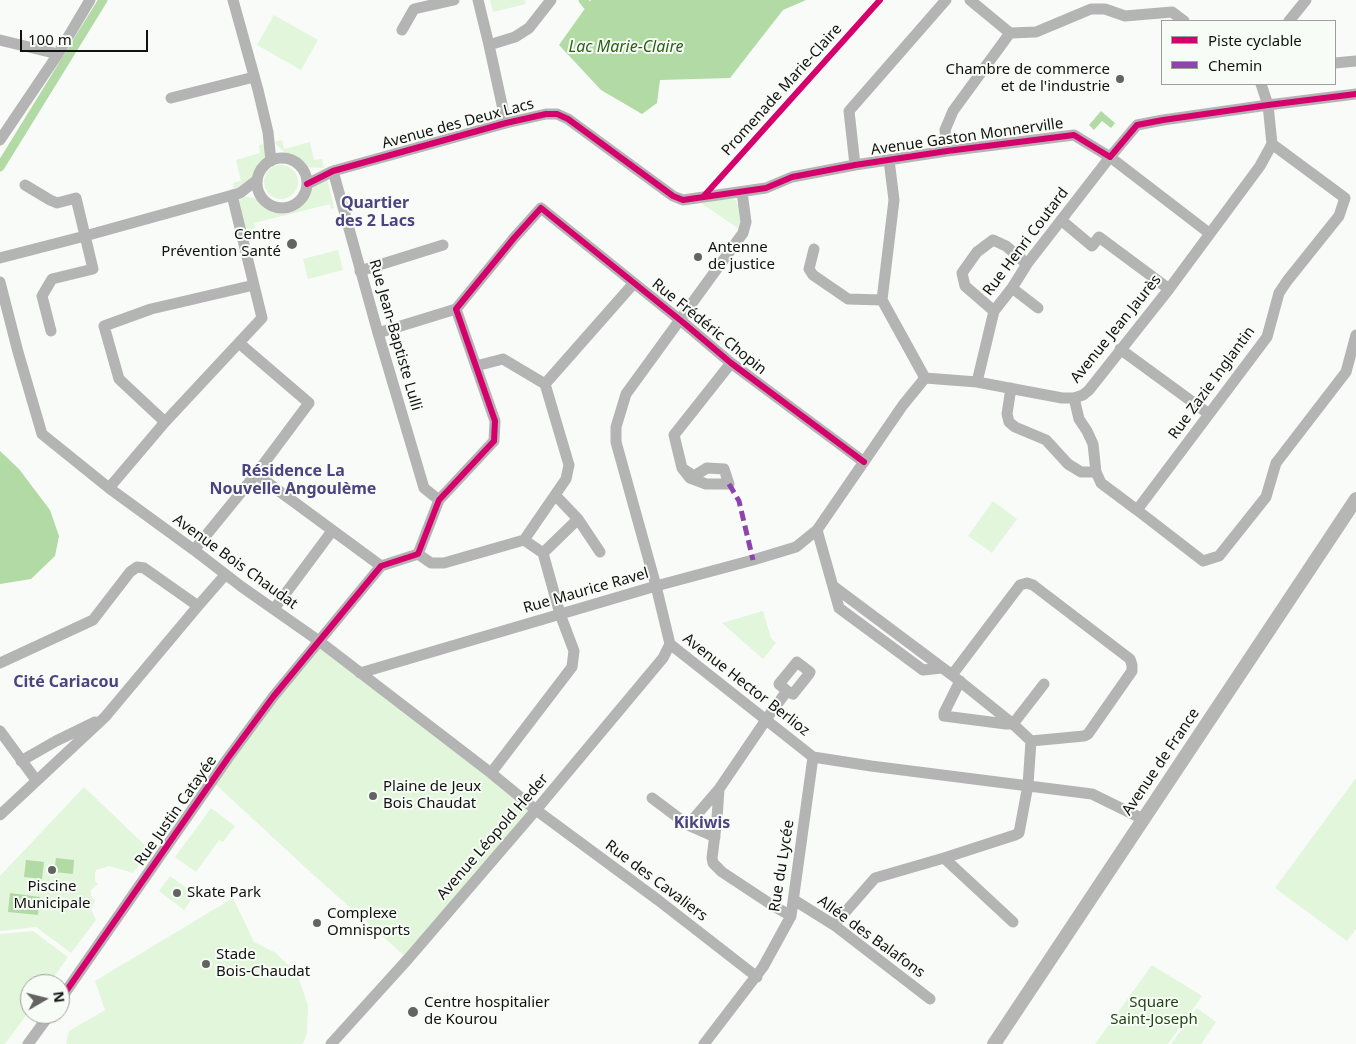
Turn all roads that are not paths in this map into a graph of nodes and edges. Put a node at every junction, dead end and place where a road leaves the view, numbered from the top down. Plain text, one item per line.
1 (90, 0) edge
2 (233, 0) edge
3 (454, 0) edge
4 (478, 0) edge
5 (551, 0) edge
6 (946, 0) edge
7 (970, 0) edge
8 (990, 0) edge
9 (1306, 0) edge
10 (982, 10) junction
11 (1183, 20) edge
12 (1290, 20) edge
13 (402, 30) dead end
14 (1010, 33) junction
15 (0, 40) edge
16 (489, 45) junction
17 (58, 54) junction
18 (1356, 61) edge
19 (1336, 63) edge
20 (254, 77) junction
21 (1261, 85) edge
22 (1356, 94) edge
23 (171, 98) dead end
24 (1268, 105) junction
25 (506, 123) junction
26 (269, 138) junction
27 (0, 140) edge
28 (1272, 144) junction
29 (947, 151) junction
30 (1110, 157) junction
31 (283, 158) junction
32 (271, 160) junction
33 (889, 160) junction
34 (855, 165) junction
35 (333, 171) junction
36 (304, 172) junction
37 (258, 180) junction
38 (307, 184) junction
39 (24, 185) dead end
40 (742, 192) junction
41 (236, 194) junction
42 (261, 196) junction
43 (1351, 199) edge
44 (1061, 220) junction
45 (1209, 233) junction
46 (85, 236) junction
47 (443, 245) dead end
48 (814, 249) dead end
49 (0, 258) edge
50 (1027, 264) junction
51 (360, 271) junction
52 (0, 282) edge
53 (634, 283) junction
54 (254, 285) junction
55 (1012, 288) junction
56 (1169, 289) junction
57 (882, 300) junction
58 (1038, 308) dead end
59 (456, 309) junction
60 (994, 311) junction
61 (681, 320) junction
62 (51, 331) dead end
63 (378, 333) junction
64 (1356, 335) edge
65 (239, 343) junction
66 (1120, 349) junction
67 (731, 363) junction
68 (476, 366) junction
69 (925, 378) junction
70 (977, 382) junction
71 (545, 384) junction
72 (1011, 388) junction
73 (1074, 398) junction
74 (1208, 414) junction
75 (166, 422) junction
76 (864, 462) junction
77 (682, 468) dead end
78 (1096, 472) junction
79 (256, 474) junction
80 (109, 488) junction
81 (556, 496) junction
82 (439, 500) junction
83 (1355, 505) edge
84 (1137, 510) junction
85 (578, 519) junction
86 (817, 530) junction
87 (332, 531) junction
88 (524, 540) junction
89 (194, 550) junction
90 (600, 552) dead end
91 (543, 553) junction
92 (418, 554) junction
93 (381, 566) junction
94 (225, 575) junction
95 (656, 586) junction
96 (198, 606) junction
97 (274, 609) junction
98 (560, 614) junction
99 (319, 641) junction
100 (670, 644) junction
101 (0, 663) edge
102 (360, 673) junction
103 (951, 675) junction
104 (1044, 684) dead end
105 (787, 691) dead end
106 (105, 717) junction
107 (766, 719) junction
108 (1013, 724) junction
109 (0, 731) edge
110 (1031, 741) junction
111 (813, 757) junction
112 (21, 761) junction
113 (491, 773) junction
114 (36, 780) junction
115 (1028, 786) junction
116 (719, 789) junction
117 (652, 798) dead end
118 (536, 810) junction
119 (0, 814) edge
120 (1143, 819) junction
121 (688, 824) junction
122 (715, 837) junction
123 (944, 858) junction
124 (794, 900) junction
125 (791, 916) junction
126 (1013, 922) dead end
127 (834, 925) junction
128 (757, 976) junction
129 (70, 986) edge
130 (930, 998) dead end
131 (43, 1024) edge
132 (28, 1044) edge
133 (332, 1044) edge
134 (704, 1044) edge
135 (994, 1044) edge

1 - 17 street
2 - 20 street
3 - 13 street
4 - 16 street
5 - 16 street
6 - 34 street
7 - 10 street
8 - 10 street
9 - 12 street
10 - 14 street
11 - 14 street
14 - 29 street
15 - 17 street
16 - 25 street
17 - 27 street
18 - 19 street
20 - 23 street
20 - 26 street
21 - 24 street
22 - 24 street
24 - 28 street
24 - 30 street
25 - 35 street, Avenue des Deux Lacs
25 - 40 street, Avenue des Deux Lacs
26 - 31 street
26 - 32 street
28 - 43 street, Rue Zazie Inglantin
28 - 45 street, Avenue Jean Jaurès
29 - 30 street, Avenue Gaston Monnerville
29 - 33 street, Avenue Gaston Monnerville
30 - 44 street, Rue Henri Coutard
30 - 45 street, Avenue Gaston Monnerville
31 - 32 street
31 - 36 street
32 - 37 street
33 - 34 street, Avenue Gaston Monnerville
33 - 57 street
34 - 40 street, Avenue Gaston Monnerville
35 - 36 street, Avenue des Deux Lacs
35 - 38 street, Avenue des Deux Lacs
35 - 51 street, Rue Jean-Baptiste Lulli
36 - 38 street
37 - 41 street
37 - 42 street
38 - 42 street
39 - 46 street
40 - 61 street, Avenue Hector Berlioz
41 - 42 street
41 - 46 street
41 - 54 street
43 - 74 street, Rue Zazie Inglantin
44 - 50 street, Rue Henri Coutard
44 - 56 street
45 - 56 street, Avenue Jean Jaurès
46 - 49 street
46 - 62 street
47 - 51 street
48 - 57 street
50 - 55 street, Rue Henri Coutard
50 - 60 street
51 - 63 street, Rue Jean-Baptiste Lulli
52 - 80 street, Avenue Bois Chaudat
53 - 59 street, Rue Frédéric Chopin
53 - 61 street, Rue Frédéric Chopin
53 - 71 street
54 - 65 street
54 - 75 street
55 - 58 street
55 - 60 street, Rue Henri Coutard
56 - 66 street, Avenue Jean Jaurès
57 - 69 street
59 - 63 street
59 - 68 street
60 - 70 street, Rue Henri Coutard
61 - 67 street, Rue Frédéric Chopin
61 - 95 street, Avenue Hector Berlioz
63 - 82 street, Rue Jean-Baptiste Lulli
64 - 84 street
65 - 75 street
65 - 79 street
66 - 73 street, Avenue Jean Jaurès
66 - 74 street
67 - 76 street, Rue Frédéric Chopin
67 - 77 street
68 - 71 street
68 - 82 street
69 - 70 street, Avenue Jean Jaurès
69 - 76 street, Rue Maurice Ravel
70 - 72 street, Avenue Jean Jaurès
71 - 81 street
72 - 73 street, Avenue Jean Jaurès
72 - 78 street
73 - 78 street
74 - 84 street, Rue Zazie Inglantin
75 - 80 street
76 - 86 street, Rue Maurice Ravel
78 - 84 street
79 - 87 street
79 - 89 street
80 - 89 street, Avenue Bois Chaudat
81 - 85 street
81 - 88 street
82 - 92 street
83 - 120 main road, Avenue de France
85 - 90 street
85 - 91 street
86 - 95 street, Rue Maurice Ravel
86 - 103 street
87 - 93 street
87 - 97 street
88 - 91 street
88 - 92 street
89 - 94 street, Avenue Bois Chaudat
91 - 98 street
92 - 93 street
93 - 99 street, Rue Justin Catayée
94 - 96 street
94 - 97 street, Avenue Bois Chaudat
95 - 98 street, Rue Maurice Ravel
95 - 100 street, Avenue Hector Berlioz
96 - 101 street
96 - 106 street
97 - 99 street, Avenue Bois Chaudat
98 - 102 street, Rue Maurice Ravel
98 - 113 street
99 - 102 street, Avenue Bois Chaudat
99 - 129 street, Rue Justin Catayée
100 - 107 street, Avenue Hector Berlioz
100 - 118 street, Avenue Léopold Heder
102 - 113 street, Avenue Bois Chaudat
103 - 108 street
103 - 108 street
103 - 110 street
104 - 108 street
105 - 107 street
106 - 112 street
106 - 114 street
107 - 111 street, Avenue Hector Berlioz
107 - 116 street
108 - 110 street
109 - 112 street
110 - 115 street
111 - 115 street, Avenue Hector Berlioz
111 - 124 street, Rue du Lycée
112 - 114 street
113 - 118 street, Avenue Bois Chaudat
114 - 119 street
115 - 120 street, Avenue Hector Berlioz
115 - 123 street
116 - 121 street
116 - 122 street
117 - 121 street
118 - 128 street, Rue des Cavaliers
118 - 133 street, Avenue Léopold Heder
120 - 135 main road, Avenue de France
121 - 122 street
122 - 125 street
123 - 126 street
123 - 127 street
124 - 125 street, Rue du Lycée
124 - 127 street, Allée des Balafons
125 - 128 street, Rue du Lycée
127 - 130 street, Allée des Balafons
128 - 134 street, Rue du Lycée
131 - 132 street

